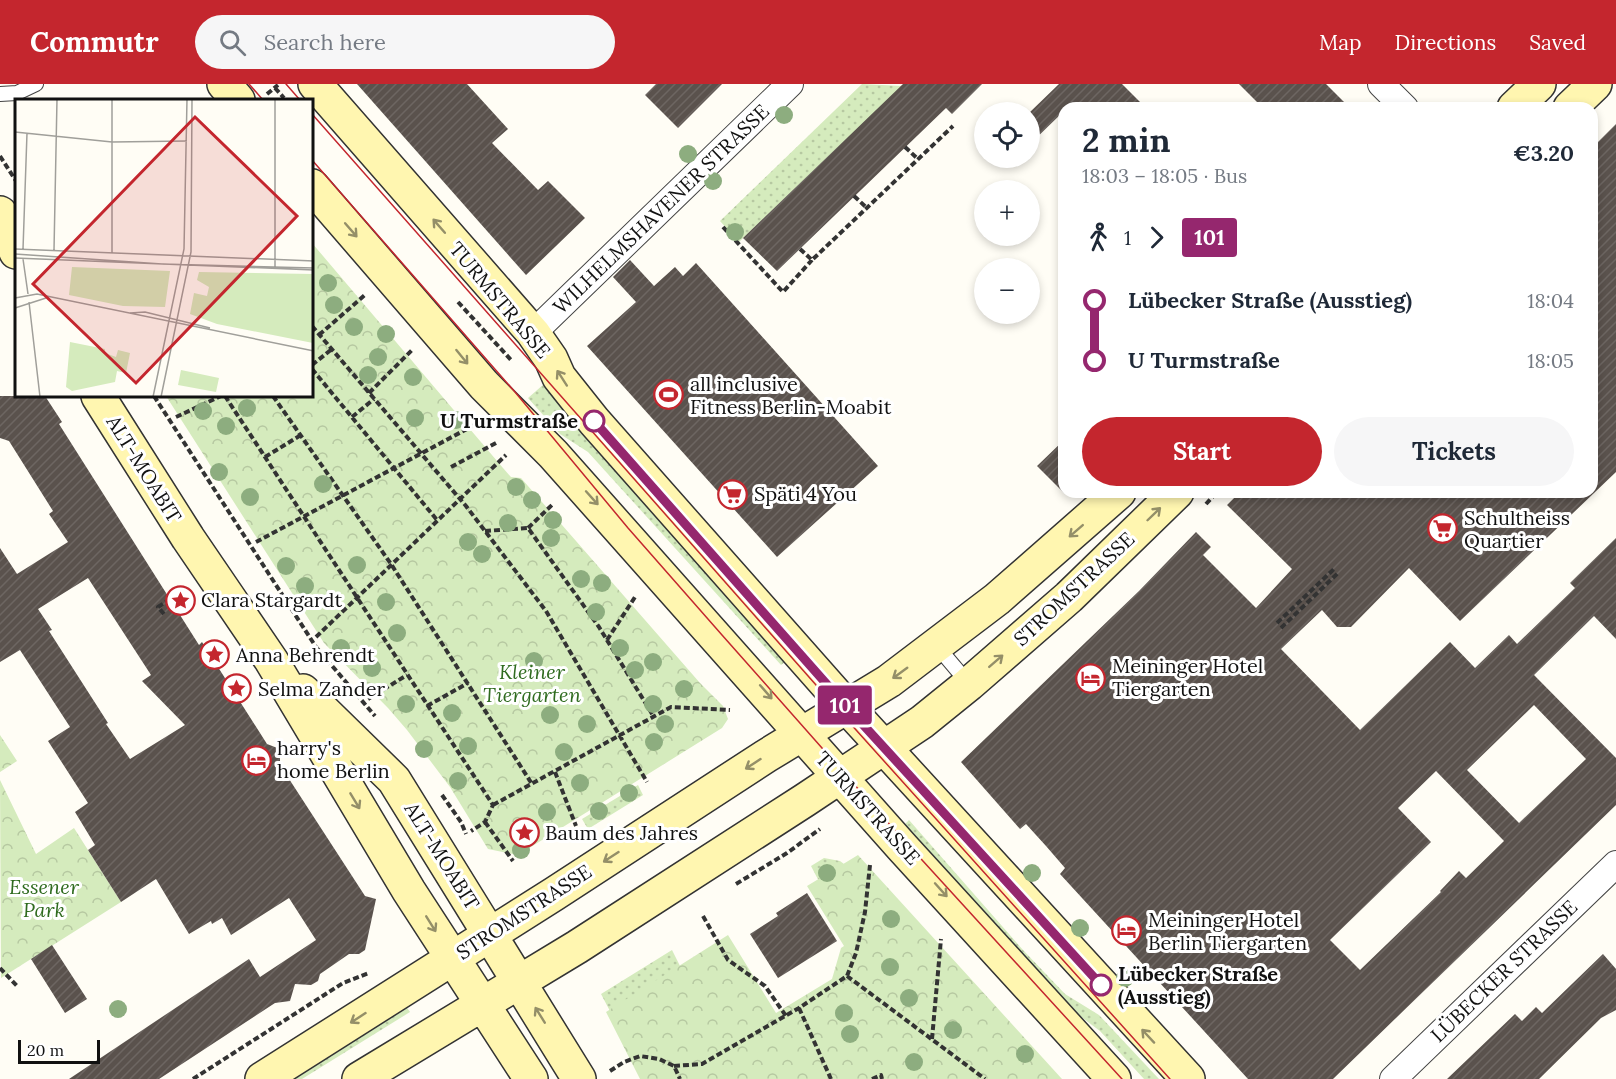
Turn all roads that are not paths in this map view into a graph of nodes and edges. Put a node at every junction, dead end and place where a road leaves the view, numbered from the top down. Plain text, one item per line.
1 (36, 84) edge
2 (224, 84) edge
3 (315, 84) edge
4 (790, 84) edge
5 (1381, 84) edge
6 (1539, 84) edge
7 (1595, 84) edge
8 (0, 94) edge
9 (253, 97) edge
10 (1399, 102) edge
11 (1520, 102) edge
12 (1576, 102) edge
13 (314, 188) edge
14 (532, 333) junction
15 (99, 398) edge
16 (1112, 498) edge
17 (1171, 498) edge
18 (936, 645) junction
19 (271, 660) junction
20 (969, 684) junction
21 (846, 706) junction
22 (803, 734) junction
23 (885, 748) junction
24 (841, 777) junction
25 (1616, 864) edge
26 (490, 934) junction
27 (452, 958) junction
28 (520, 982) junction
29 (482, 1004) junction
30 (262, 1079) edge
31 (359, 1079) edge
32 (531, 1079) edge
33 (579, 1079) edge
34 (1114, 1079) edge
35 (1188, 1079) edge
36 (1393, 1079) edge

1 - 8 lane
2 - 9 main road
14 -> 3 main road, TURMSTRASSE
4 - 14 street, WILHELMSHAVENER STRASSE
5 - 10 street
6 - 11 main road
7 - 12 main road
13 -> 22 main road, TURMSTRASSE
21 -> 14 main road, TURMSTRASSE
15 - 19 main road, ALT-MOABIT
16 -> 18 main road, STROMSTRASSE
20 -> 17 main road, STROMSTRASSE
18 - 20 lane
18 -> 21 main road, STROMSTRASSE
19 - 26 main road, ALT-MOABIT
19 -> 27 main road, ALT-MOABIT
20 - 23 main road, STROMSTRASSE
21 - 22 main road, STROMSTRASSE
21 - 23 main road, TURMSTRASSE
22 - 24 main road, TURMSTRASSE
22 -> 26 main road, STROMSTRASSE
23 - 24 main road, STROMSTRASSE
35 -> 23 main road, TURMSTRASSE
24 - 28 main road, STROMSTRASSE
24 -> 34 main road, TURMSTRASSE
25 - 36 street, LÜBECKER STRASSE
26 - 27 main road, STROMSTRASSE
26 - 28 main road, ALT-MOABIT
27 - 29 main road, ALT-MOABIT
27 -> 30 main road, STROMSTRASSE
28 - 29 main road, STROMSTRASSE
33 -> 28 main road, ALT-MOABIT
29 - 31 main road, STROMSTRASSE
29 - 32 main road, ALT-MOABIT

